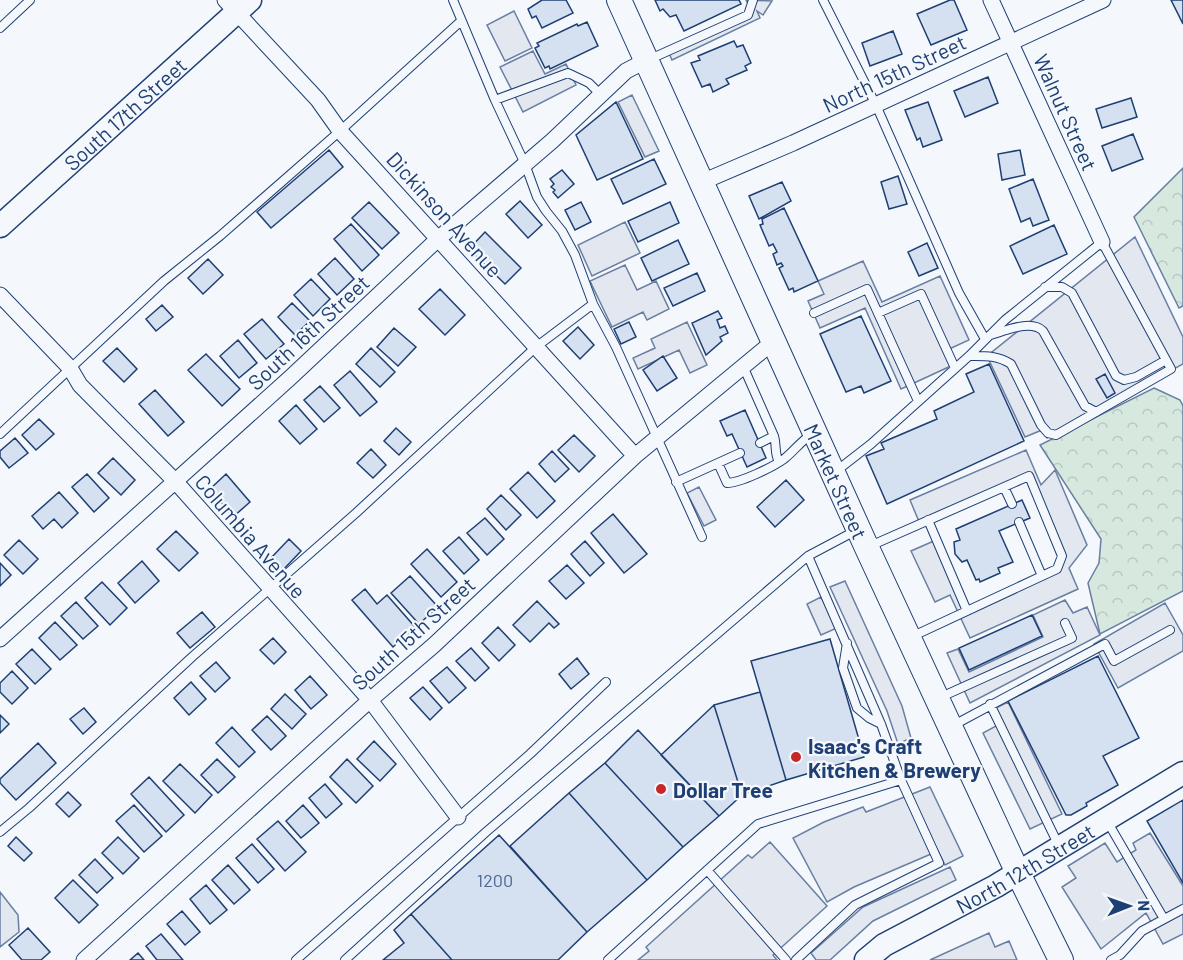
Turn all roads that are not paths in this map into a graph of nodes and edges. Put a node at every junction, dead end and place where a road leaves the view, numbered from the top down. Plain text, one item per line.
1 (30, 0) edge
2 (453, 0) edge
3 (619, 0) edge
4 (753, 0) edge
5 (823, 0) edge
6 (991, 0) edge
7 (1103, 0) edge
8 (237, 4) edge
9 (461, 21) junction
10 (0, 28) edge
11 (1010, 42) junction
12 (647, 60) junction
13 (600, 94) junction
14 (495, 100) junction
15 (876, 105) junction
16 (340, 131) junction
17 (525, 164) junction
18 (702, 182) junction
19 (0, 226) edge
20 (439, 238) junction
21 (1102, 242) junction
22 (1045, 287) junction
23 (0, 295) edge
24 (593, 304) junction
25 (814, 313) dead end
26 (878, 314) junction
27 (986, 337) junction
28 (774, 341) junction
29 (536, 347) junction
30 (969, 356) junction
31 (1166, 360) junction
32 (743, 366) junction
33 (70, 368) junction
34 (955, 368) junction
35 (918, 401) junction
36 (1096, 412) junction
37 (816, 432) junction
38 (0, 434) edge
39 (774, 436) junction
40 (656, 439) junction
41 (760, 443) dead end
42 (740, 453) dead end
43 (635, 456) junction
44 (778, 462) junction
45 (718, 463) junction
46 (834, 472) junction
47 (175, 481) junction
48 (676, 482) junction
49 (1004, 487) junction
50 (1012, 504) dead end
51 (928, 520) junction
52 (1019, 522) dead end
53 (702, 537) dead end
54 (863, 538) junction
55 (808, 556) junction
56 (1042, 576) junction
57 (269, 589) junction
58 (967, 611) junction
59 (1065, 623) dead end
60 (1170, 630) dead end
61 (909, 638) junction
62 (0, 639) edge
63 (847, 642) junction
64 (606, 682) dead end
65 (937, 699) junction
66 (370, 700) junction
67 (990, 704) junction
68 (881, 724) junction
69 (950, 727) junction
70 (1183, 773) edge
71 (901, 780) junction
72 (458, 817) junction
73 (1106, 819) junction
74 (0, 832) edge
75 (1059, 848) junction
76 (707, 870) junction
77 (1018, 873) junction
78 (1183, 909) edge
79 (1164, 919) junction
80 (84, 960) edge
81 (296, 960) edge
82 (345, 960) edge
83 (608, 960) edge
84 (786, 960) edge
85 (796, 960) edge
86 (866, 960) edge
87 (1061, 960) edge
88 (1111, 960) edge

1 - 10 lane
2 - 9 lane
3 - 12 main road, Market Street
4 - 12 lane
5 - 15 lane
6 - 11 street, Walnut Street
7 - 11 street, North 15th Street
8 - 16 street, Dickinson Avenue
8 - 19 main road, South 17th Street
9 - 14 lane
9 - 16 lane
11 - 15 street, North 15th Street
11 - 21 street, Walnut Street
12 - 13 street, South 16th Street
12 - 18 main road, Market Street
13 - 14 lane
13 - 17 street, South 16th Street
14 - 17 lane
15 - 18 street, North 15th Street
15 - 27 lane
16 - 20 street, Dickinson Avenue
16 - 33 lane
17 - 20 street, South 16th Street
17 - 24 lane
18 - 28 main road, Market Street
20 - 29 street, Dickinson Avenue
20 - 47 street, South 16th Street
21 - 22 lane
21 - 31 lane
22 - 27 lane
22 - 31 lane
23 - 33 street, Columbia Avenue
24 - 29 lane
24 - 40 lane
25 - 26 lane
26 - 34 lane
26 - 35 lane
27 - 30 lane
27 - 36 lane
28 - 32 street, South 15th Street
28 - 37 main road, Market Street
29 - 43 street, Dickinson Avenue
29 - 57 lane
30 - 34 lane
30 - 36 lane
31 - 36 lane
32 - 39 lane
32 - 40 street, South 15th Street
33 - 38 lane
33 - 47 street, Columbia Avenue
34 - 35 lane
35 - 46 lane
37 - 44 lane
37 - 46 main road, Market Street
39 - 41 lane
39 - 44 lane
40 - 43 street, South 15th Street
40 - 48 lane
42 - 45 lane
43 - 66 street, South 15th Street
44 - 45 lane
45 - 48 lane
46 - 54 main road, Market Street
47 - 57 street, Columbia Avenue
47 - 62 street, South 16th Street
48 - 53 lane
49 - 50 lane
49 - 51 lane
49 - 56 lane
51 - 54 lane
51 - 58 lane
52 - 56 lane
54 - 55 lane
54 - 61 main road, Market Street
55 - 63 lane
55 - 82 lane
56 - 58 lane
57 - 66 street, Columbia Avenue
57 - 74 lane
58 - 61 lane
59 - 65 lane
60 - 67 lane
61 - 65 main road, Market Street
63 - 68 lane
63 - 68 lane
64 - 72 lane
65 - 69 main road, Market Street
66 - 72 street, Columbia Avenue
66 - 80 street, South 15th Street
67 - 69 lane
67 - 75 lane
68 - 71 lane
69 - 77 main road, Market Street
70 - 73 main road, North 12th Street
71 - 76 lane
71 - 85 lane
72 - 81 lane
73 - 75 main road, North 12th Street
73 - 79 lane
75 - 77 main road, North 12th Street
76 - 83 lane
76 - 84 lane
77 - 86 main road, North 12th Street
77 - 87 main road, Market Street
78 - 79 lane
79 - 88 lane

